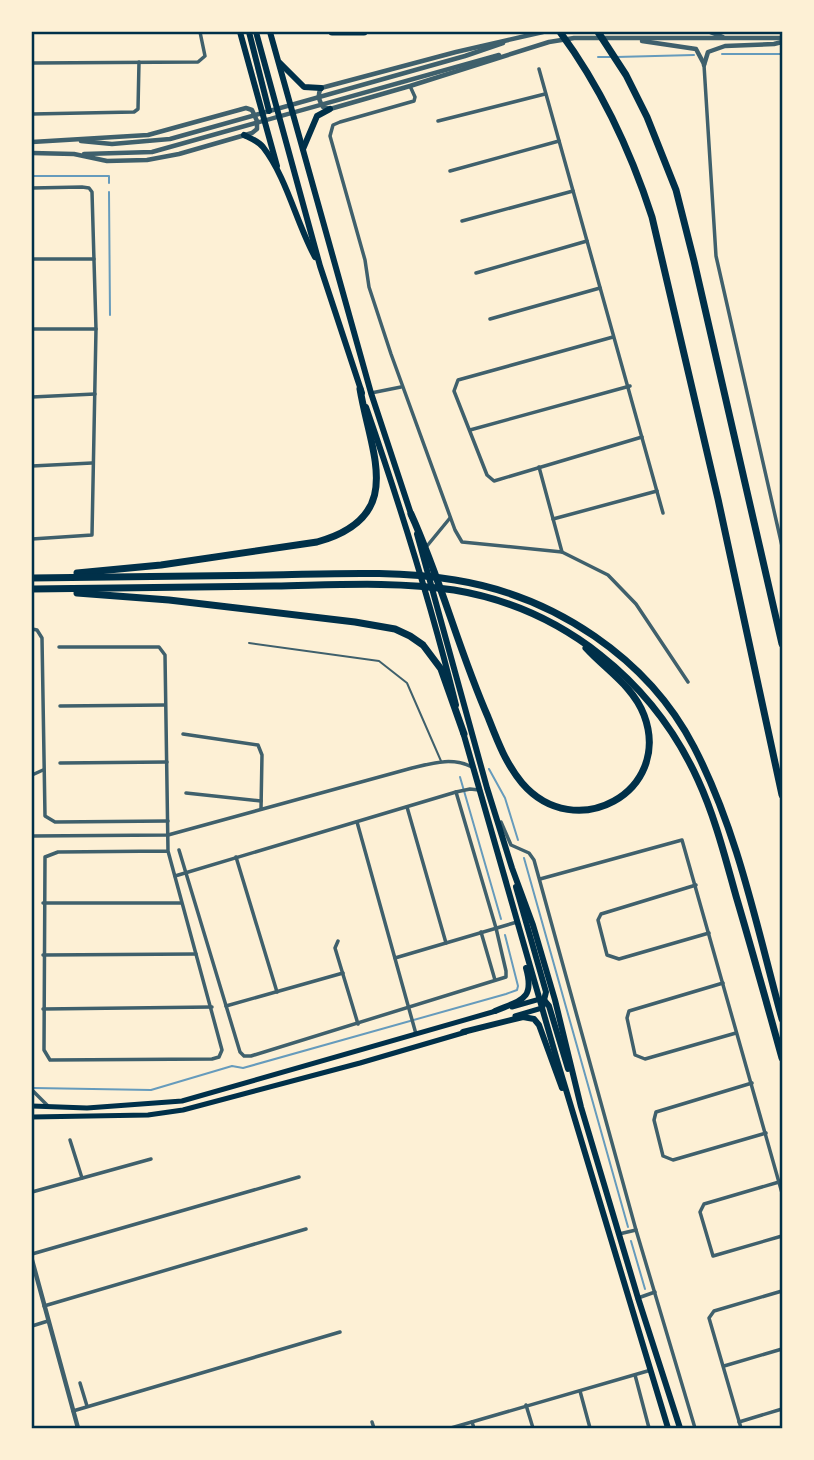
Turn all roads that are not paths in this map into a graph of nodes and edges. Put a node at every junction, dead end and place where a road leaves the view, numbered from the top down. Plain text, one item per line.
1 (200, 32) edge
2 (240, 32) edge
3 (249, 32) edge
4 (256, 32) edge
5 (270, 32) edge
6 (332, 32) edge
7 (364, 32) edge
8 (543, 32) edge
9 (560, 32) edge
10 (598, 32) edge
11 (710, 32) edge
12 (527, 35) junction
13 (629, 38) junction
14 (731, 39) junction
15 (782, 40) edge
16 (527, 49) junction
17 (278, 61) junction
18 (139, 62) junction
19 (32, 63) edge
20 (704, 65) junction
21 (538, 69) dead end
22 (410, 86) junction
23 (321, 89) junction
24 (545, 94) junction
25 (330, 109) junction
26 (32, 114) edge
27 (270, 114) junction
28 (438, 121) dead end
29 (244, 135) junction
30 (74, 141) junction
31 (559, 141) junction
32 (32, 142) edge
33 (303, 149) junction
34 (32, 153) edge
35 (74, 154) junction
36 (450, 171) dead end
37 (278, 172) junction
38 (32, 188) edge
39 (573, 191) junction
40 (462, 221) dead end
41 (587, 242) junction
42 (32, 259) edge
43 (94, 259) junction
44 (320, 266) junction
45 (476, 273) dead end
46 (600, 288) junction
47 (490, 319) dead end
48 (96, 329) junction
49 (32, 330) edge
50 (614, 337) junction
51 (629, 386) junction
52 (401, 387) junction
53 (360, 389) junction
54 (371, 393) junction
55 (95, 394) junction
56 (32, 397) edge
57 (470, 430) junction
58 (642, 437) junction
59 (92, 463) junction
60 (32, 466) edge
61 (538, 467) junction
62 (657, 491) junction
63 (663, 513) dead end
64 (411, 514) junction
65 (450, 518) junction
66 (553, 519) junction
67 (32, 539) edge
68 (782, 546) edge
69 (426, 547) junction
70 (562, 552) junction
71 (41, 577) junction
72 (32, 578) edge
73 (32, 591) edge
74 (32, 629) edge
75 (575, 636) junction
76 (249, 643) dead end
77 (782, 644) edge
78 (59, 647) dead end
79 (688, 682) dead end
80 (165, 705) junction
81 (60, 706) dead end
82 (183, 734) dead end
83 (464, 734) junction
84 (167, 762) junction
85 (441, 762) junction
86 (60, 764) dead end
87 (472, 766) junction
88 (43, 770) junction
89 (32, 775) edge
90 (487, 788) junction
91 (479, 790) junction
92 (458, 792) junction
93 (186, 793) dead end
94 (782, 795) edge
95 (261, 801) junction
96 (407, 807) junction
97 (261, 809) junction
98 (168, 821) junction
99 (356, 822) junction
100 (168, 835) junction
101 (32, 836) edge
102 (522, 849) junction
103 (179, 850) dead end
104 (168, 851) junction
105 (236, 857) junction
106 (509, 858) junction
107 (512, 868) junction
108 (186, 872) junction
109 (175, 876) junction
110 (540, 879) junction
111 (696, 885) junction
112 (182, 902) junction
113 (43, 903) junction
114 (517, 922) junction
115 (496, 928) junction
116 (519, 930) junction
117 (481, 932) junction
118 (709, 933) junction
119 (338, 941) dead end
120 (446, 943) junction
121 (197, 954) junction
122 (43, 955) junction
123 (394, 958) junction
124 (343, 973) junction
125 (496, 981) junction
126 (723, 983) junction
127 (277, 992) junction
128 (542, 1003) junction
129 (226, 1006) junction
130 (212, 1007) junction
131 (408, 1008) junction
132 (43, 1009) junction
133 (495, 1011) junction
134 (782, 1019) edge
135 (358, 1024) junction
136 (463, 1032) junction
137 (737, 1033) junction
138 (416, 1034) junction
139 (782, 1058) edge
140 (32, 1080) edge
141 (752, 1083) junction
142 (32, 1090) edge
143 (32, 1106) edge
144 (49, 1107) junction
145 (581, 1107) junction
146 (32, 1117) edge
147 (575, 1119) junction
148 (766, 1133) junction
149 (70, 1140) dead end
150 (151, 1159) dead end
151 (299, 1177) dead end
152 (82, 1178) junction
153 (779, 1182) junction
154 (32, 1192) edge
155 (782, 1193) edge
156 (306, 1229) dead end
157 (636, 1230) junction
158 (619, 1234) junction
159 (782, 1236) edge
160 (32, 1254) edge
161 (32, 1260) edge
162 (38, 1285) junction
163 (32, 1287) edge
164 (782, 1291) edge
165 (655, 1292) junction
166 (638, 1298) junction
167 (44, 1306) junction
168 (48, 1321) junction
169 (32, 1326) edge
170 (340, 1332) dead end
171 (782, 1349) edge
172 (723, 1367) junction
173 (651, 1370) junction
174 (635, 1375) junction
175 (80, 1383) dead end
176 (580, 1391) junction
177 (527, 1405) junction
178 (87, 1406) junction
179 (782, 1409) edge
180 (73, 1410) junction
181 (372, 1422) dead end
182 (472, 1422) junction
183 (739, 1422) junction
184 (78, 1429) edge
185 (374, 1429) edge
186 (451, 1429) edge
187 (474, 1429) edge
188 (533, 1429) edge
189 (590, 1429) edge
190 (649, 1429) edge
191 (667, 1429) edge
192 (680, 1429) edge
193 (695, 1429) edge
194 (741, 1429) edge

1 - 18 street
2 - 37 highway
3 - 27 highway
4 - 44 highway
5 - 17 highway
6 - 7 highway
8 - 12 street
9 - 94 highway
10 - 77 highway
11 - 14 street
12 - 23 street
12 - 27 street
13 - 14 street
13 - 16 street
13 - 20 street
14 - 15 street
15 - 20 street
16 - 22 street
16 - 27 street
17 - 23 highway
17 - 33 highway
18 - 19 street
18 - 26 street
20 - 68 street
21 - 24 street
22 - 25 street
22 - 52 street
23 - 25 street
24 - 28 street
24 - 31 street
25 - 33 highway
27 - 30 street
27 - 35 street
29 - 30 street
29 - 35 street
29 - 37 highway
30 - 32 street
31 - 36 street
31 - 39 street
33 - 54 highway
34 - 35 street
37 - 44 highway
38 - 43 street
39 - 40 street
39 - 41 street
41 - 45 street
41 - 46 street
42 - 43 street
43 - 48 street
44 - 53 highway
46 - 47 street
46 - 50 street
48 - 49 street
48 - 55 street
50 - 51 street
50 - 57 street
51 - 57 street
51 - 58 street
52 - 54 street
52 - 65 street
53 - 71 highway
53 - 83 highway
54 - 64 highway
55 - 56 street
55 - 59 street
57 - 61 street
58 - 61 street
58 - 62 street
59 - 60 street
59 - 67 street
61 - 66 street
62 - 63 street
62 - 66 street
64 - 69 highway
64 - 90 highway
65 - 69 street
65 - 70 street
66 - 70 street
69 - 75 highway
70 - 79 street
71 - 72 highway
71 - 134 highway
73 - 75 highway
73 - 83 highway
74 - 88 street
75 - 139 highway
76 - 85 lane
78 - 80 street
80 - 81 street
80 - 84 street
82 - 95 street
83 - 87 highway
84 - 86 street
84 - 98 street
85 - 87 street
85 - 97 street
87 - 91 highway
88 - 89 street
88 - 98 street
90 - 102 street
90 - 106 highway
91 - 92 street
91 - 114 highway
92 - 96 street
92 - 115 street
93 - 95 street
95 - 97 street
96 - 99 street
96 - 120 street
97 - 100 street
98 - 100 street
99 - 105 street
99 - 123 street
100 - 101 street
100 - 104 street
102 - 106 street
102 - 110 street
103 - 108 street
104 - 109 street
104 - 113 street
105 - 108 street
105 - 127 street
106 - 107 highway
107 - 128 highway
107 - 145 highway
108 - 109 street
108 - 129 street
109 - 112 street
110 - 111 street
110 - 157 street
111 - 118 street
111 - 118 street
112 - 113 street
112 - 121 street
113 - 122 street
114 - 115 street
114 - 116 highway
115 - 117 street
115 - 125 street
116 - 128 highway
116 - 133 highway
117 - 120 street
117 - 125 street
118 - 126 street
119 - 124 street
120 - 123 street
121 - 122 street
121 - 130 street
122 - 132 street
123 - 131 street
124 - 127 street
124 - 135 street
125 - 131 street
126 - 137 street
126 - 137 street
127 - 129 street
128 - 133 main road
128 - 136 main road
128 - 145 highway
128 - 147 highway
129 - 135 street
130 - 132 street
130 - 132 street
131 - 135 street
131 - 138 street
133 - 138 main road
136 - 146 main road
136 - 147 highway
137 - 141 street
138 - 144 main road
140 - 142 street
141 - 148 street
141 - 148 street
142 - 144 street
143 - 144 main road
145 - 158 highway
147 - 173 highway
148 - 153 street
149 - 152 street
150 - 152 street
151 - 160 street
152 - 154 street
153 - 155 street
153 - 159 street
156 - 167 street
157 - 158 street
157 - 165 street
158 - 166 highway
161 - 162 street
162 - 163 street
162 - 167 street
164 - 172 street
165 - 166 street
165 - 193 street
166 - 192 highway
167 - 168 street
168 - 169 street
168 - 180 street
170 - 178 street
171 - 172 street
172 - 183 street
173 - 174 street
173 - 191 highway
174 - 176 street
174 - 190 street
175 - 178 street
176 - 177 street
176 - 189 street
177 - 182 street
177 - 188 street
178 - 180 street
179 - 183 street
180 - 184 street
181 - 185 street
182 - 186 street
182 - 187 street
183 - 194 street

